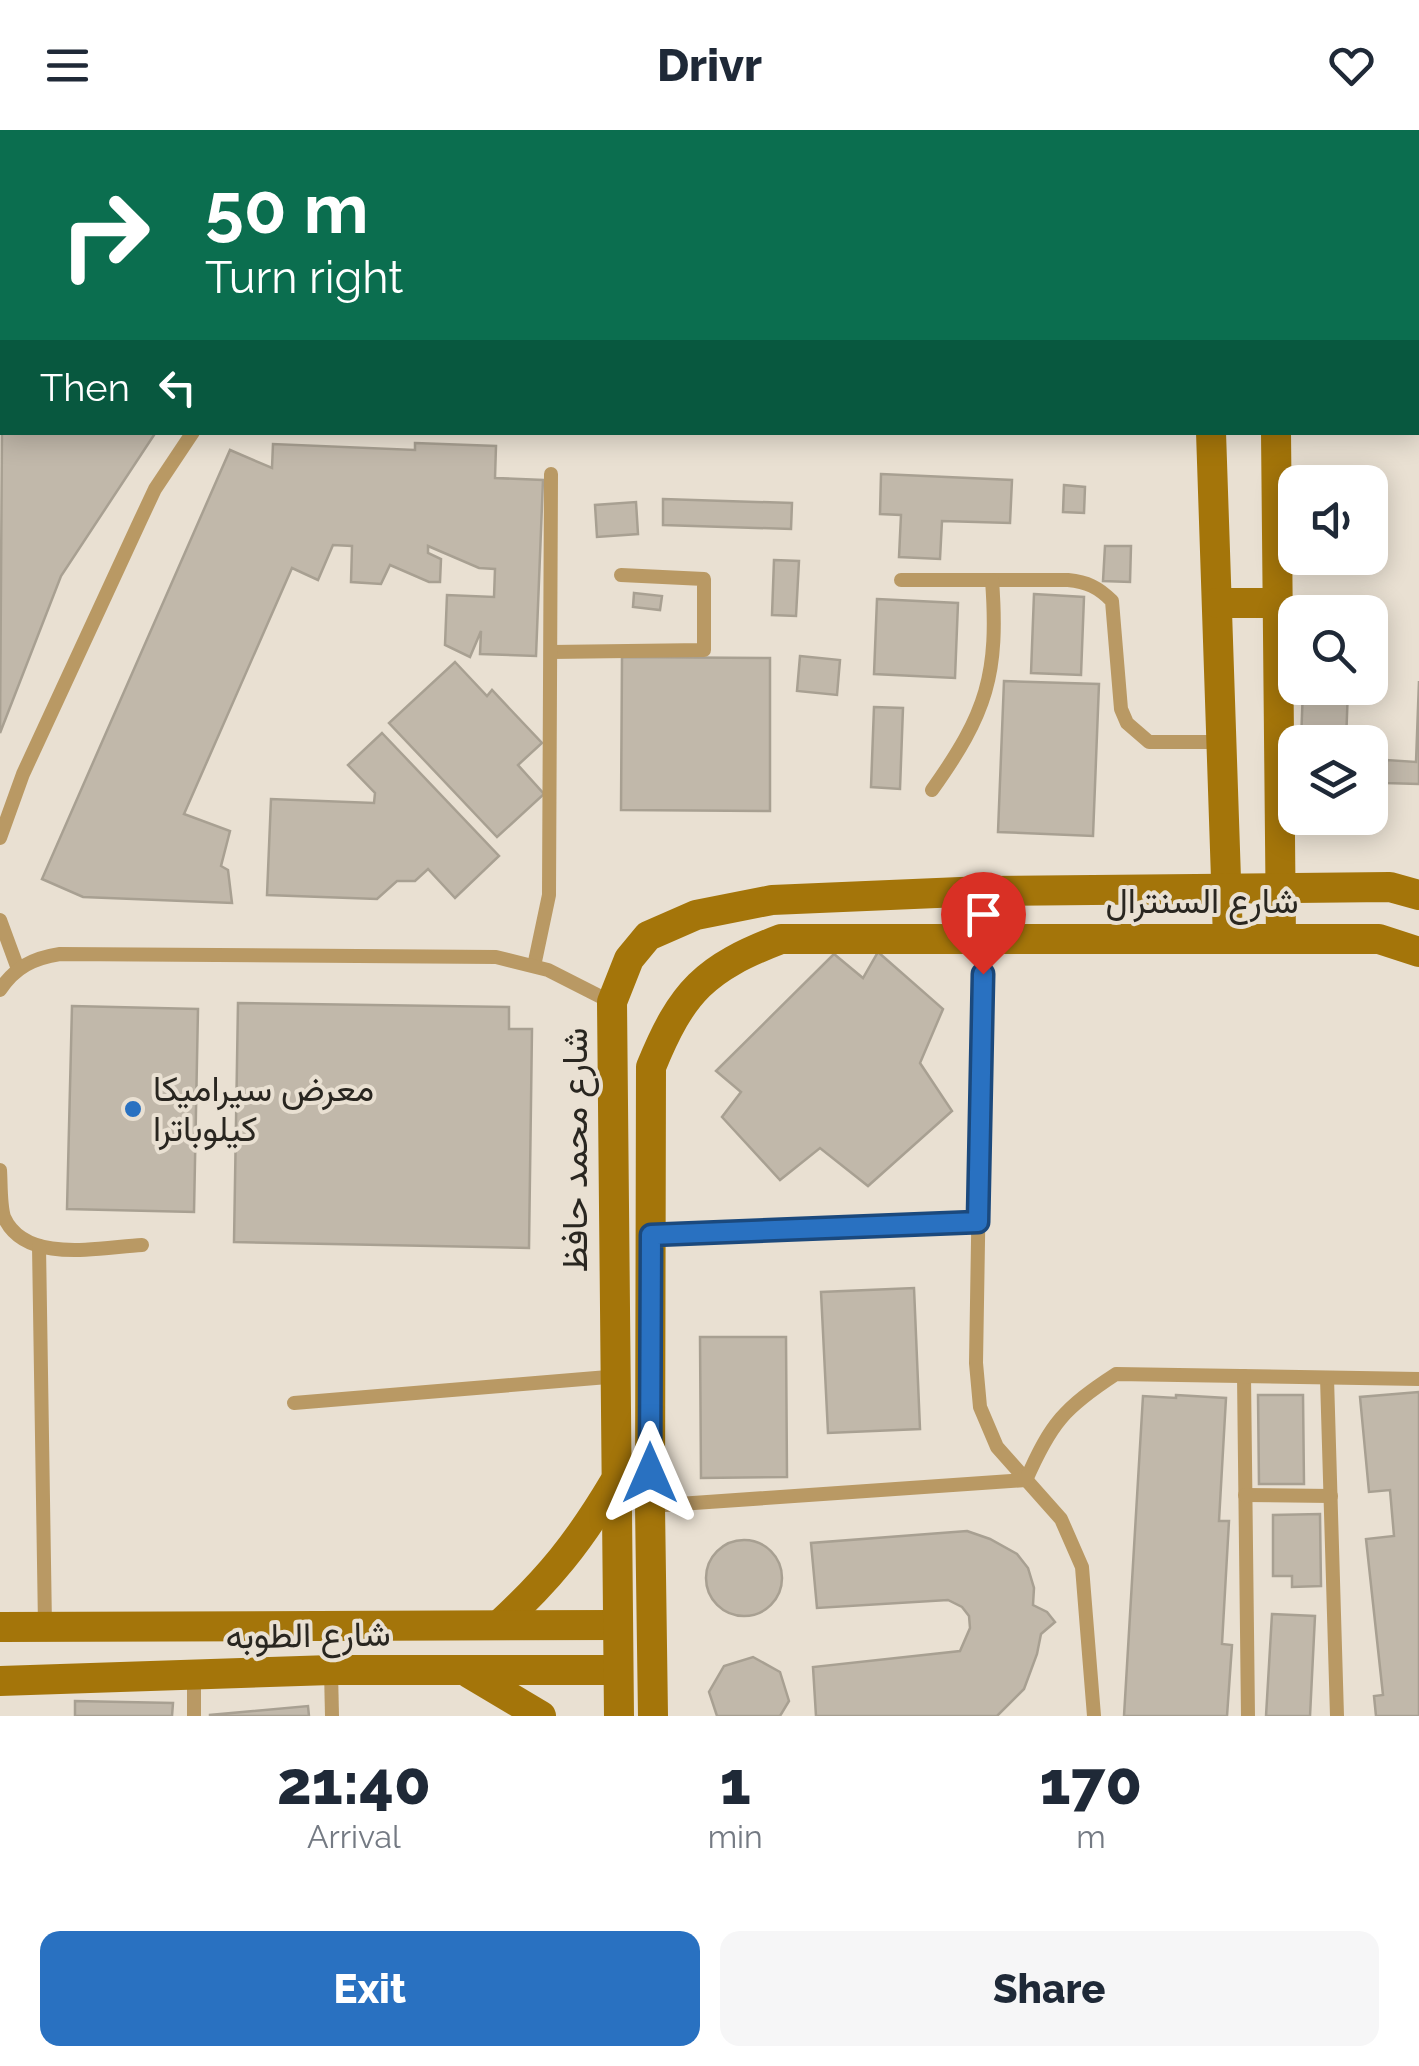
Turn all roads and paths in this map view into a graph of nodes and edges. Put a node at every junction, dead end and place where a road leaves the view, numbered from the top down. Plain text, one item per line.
1 (191, 435) edge
2 (1211, 435) edge
3 (1276, 435) edge
4 (551, 474) dead end
5 (620, 575) dead end
6 (900, 580) dead end
7 (992, 580) junction
8 (1217, 603) junction
9 (1278, 604) joint
10 (551, 652) junction
11 (1279, 705) edge
12 (1221, 742) junction
13 (932, 790) dead end
14 (0, 838) edge
15 (1227, 888) junction
16 (1280, 888) junction
17 (984, 891) junction
18 (1419, 896) edge
19 (0, 920) edge
20 (983, 938) junction
21 (1228, 939) junction
22 (1281, 939) junction
23 (1419, 952) edge
24 (534, 966) junction
25 (18, 969) junction
26 (0, 990) edge
27 (612, 1002) junction
28 (0, 1170) edge
29 (978, 1222) junction
30 (651, 1235) junction
31 (142, 1245) dead end
32 (39, 1246) junction
33 (650, 1374) junction
34 (1244, 1376) junction
35 (615, 1377) junction
36 (1327, 1378) junction
37 (1419, 1379) edge
38 (294, 1403) dead end
39 (616, 1480) junction
40 (1026, 1480) junction
41 (1245, 1496) junction
42 (1331, 1496) junction
43 (650, 1506) junction
44 (617, 1624) junction
45 (498, 1626) junction
46 (0, 1627) edge
47 (45, 1627) junction
48 (331, 1670) junction
49 (618, 1670) junction
50 (466, 1672) junction
51 (194, 1675) junction
52 (0, 1680) edge
53 (194, 1716) edge
54 (332, 1716) edge
55 (541, 1716) edge
56 (619, 1716) edge
57 (653, 1716) edge
58 (1094, 1716) edge
59 (1248, 1716) edge
60 (1338, 1716) edge

1 - 14 lane
2 - 8 street
3 - 9 street
4 - 10 lane
5 - 10 lane
6 - 7 lane
7 - 12 lane
7 - 13 lane
8 - 9 street
8 - 12 street
10 - 24 lane
11 - 16 street
12 - 15 street
15 - 16 street, شارع السنترال
15 - 17 street, شارع السنترال
15 - 21 street
16 - 18 street, شارع السنترال
16 - 22 street
17 - 20 street
17 - 27 street, شارع محمد حافظ
19 - 25 lane
20 - 21 street, شارع السنترال
20 - 29 lane
20 - 30 street
21 - 22 street, شارع السنترال
22 - 23 street, شارع السنترال
24 - 25 lane
24 - 27 lane
25 - 26 lane
27 - 35 street, شارع محمد حافظ
28 - 32 lane
29 - 30 lane
29 - 40 lane
30 - 33 street
31 - 32 lane
32 - 47 lane
33 - 35 lane
33 - 43 street
34 - 36 lane
34 - 40 lane
34 - 41 lane
35 - 38 lane
35 - 39 street, شارع محمد حافظ
36 - 37 lane
36 - 42 lane
39 - 44 street, شارع محمد حافظ
39 - 45 street
40 - 43 lane
40 - 58 lane
41 - 42 lane
41 - 59 lane
42 - 60 lane
43 - 57 street
44 - 45 street, شارع الطوبه
44 - 49 street, شارع محمد حافظ
45 - 47 street, شارع الطوبه
46 - 47 street, شارع الطوبه
48 - 50 street, شارع الطوبه
48 - 51 street, شارع الطوبه
48 - 54 lane
49 - 50 street, شارع الطوبه
49 - 56 street, شارع محمد حافظ
50 - 55 street
51 - 52 street, شارع الطوبه
51 - 53 lane

